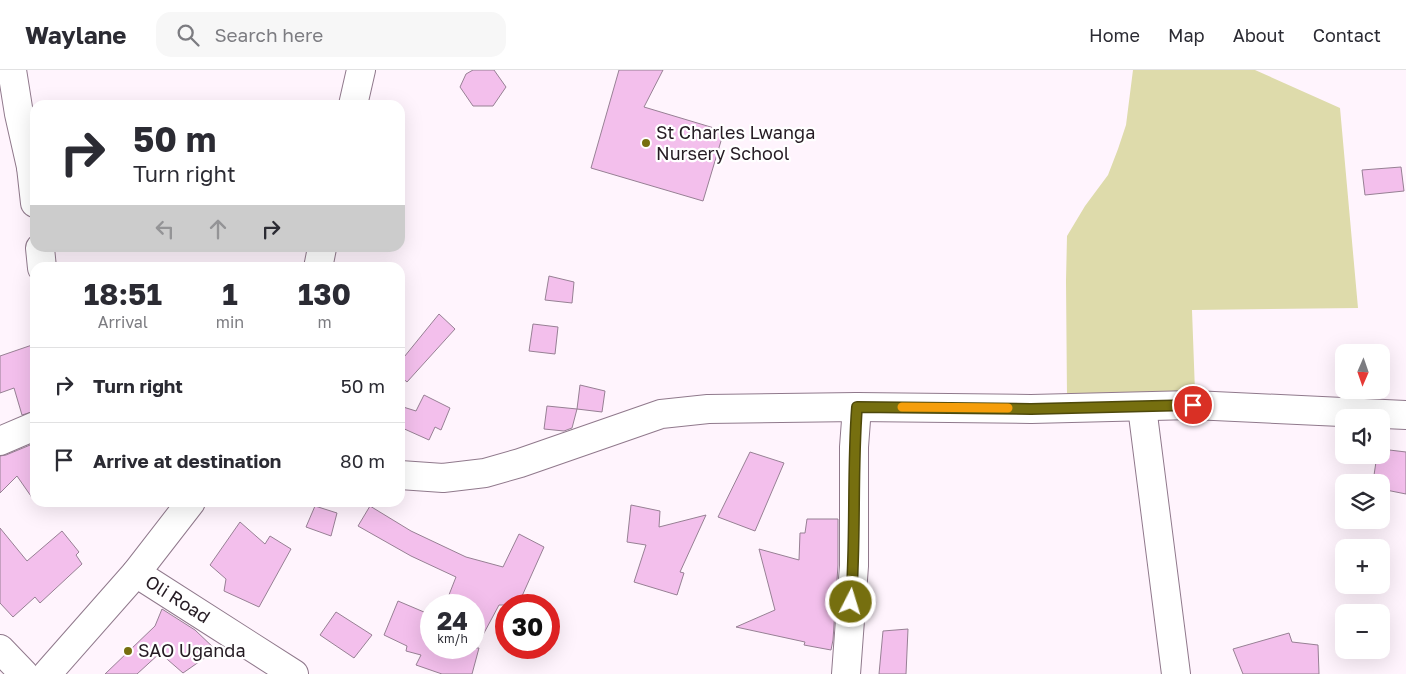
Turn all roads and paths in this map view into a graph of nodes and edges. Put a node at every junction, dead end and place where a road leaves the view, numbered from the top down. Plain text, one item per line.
1 (12, 70) edge
2 (361, 70) edge
3 (353, 100) edge
4 (30, 156) edge
5 (857, 407) junction
6 (1142, 407) junction
7 (1406, 415) edge
8 (30, 428) edge
9 (0, 441) edge
10 (405, 475) edge
11 (187, 507) edge
12 (136, 573) junction
13 (0, 650) edge
14 (24, 674) edge
15 (47, 674) edge
16 (294, 674) edge
17 (846, 674) edge
18 (1176, 674) edge

1 - 4 street
2 - 3 street
5 - 6 street
5 - 10 street
5 - 17 street
6 - 7 street
6 - 18 street
8 - 9 street
11 - 12 street, Oli Road
12 - 15 street
12 - 16 street, Oli Road
13 - 14 street

